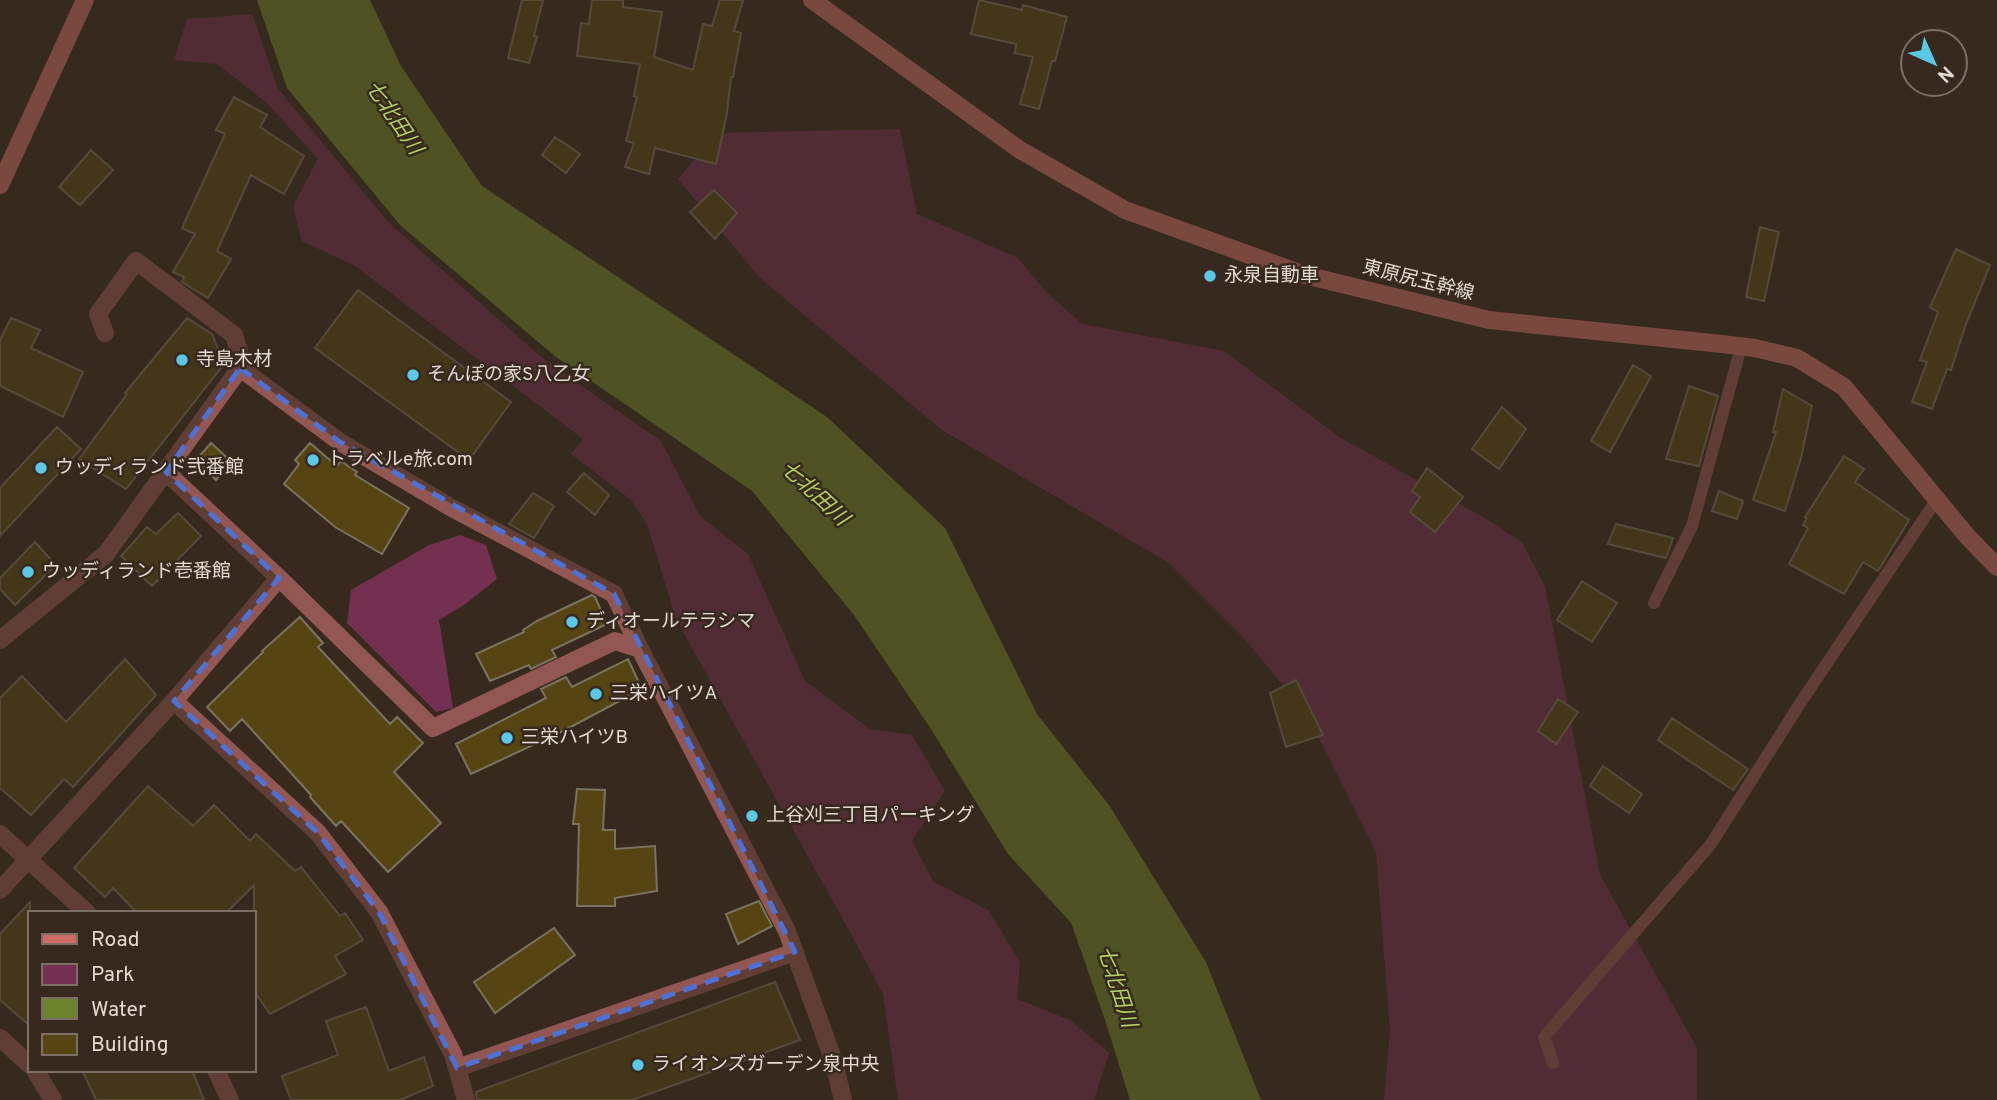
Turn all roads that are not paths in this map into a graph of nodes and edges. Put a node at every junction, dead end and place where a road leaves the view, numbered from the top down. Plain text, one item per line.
1 (85, 0) edge
2 (812, 0) edge
3 (0, 185) edge
4 (105, 333) dead end
5 (1741, 347) junction
6 (240, 368) junction
7 (166, 472) junction
8 (1937, 499) junction
9 (1997, 567) edge
10 (279, 578) junction
11 (1654, 603) dead end
12 (0, 640) edge
13 (640, 649) junction
14 (174, 701) junction
15 (0, 834) edge
16 (30, 859) junction
17 (0, 890) edge
18 (85, 911) edge
19 (795, 952) junction
20 (0, 1038) edge
21 (28, 1063) edge
22 (1553, 1063) dead end
23 (457, 1068) junction
24 (36, 1072) edge
25 (217, 1072) edge
26 (53, 1100) edge
27 (230, 1100) edge
28 (467, 1100) edge
29 (843, 1100) edge

1 - 3 street
2 - 5 street, 東原尻玉幹線
4 - 6 street
5 - 8 street, 東原尻玉幹線
5 - 11 lane
6 - 7 street
6 - 13 street
7 - 10 street
7 - 12 street
8 - 9 street, 東原尻玉幹線
8 - 22 lane
10 - 13 street
10 - 14 street
13 - 19 street
14 - 16 street
14 - 23 street
15 - 16 street
16 - 17 street
16 - 18 street
19 - 23 street
19 - 29 street
20 - 21 street
23 - 28 street
24 - 26 street
25 - 27 street

